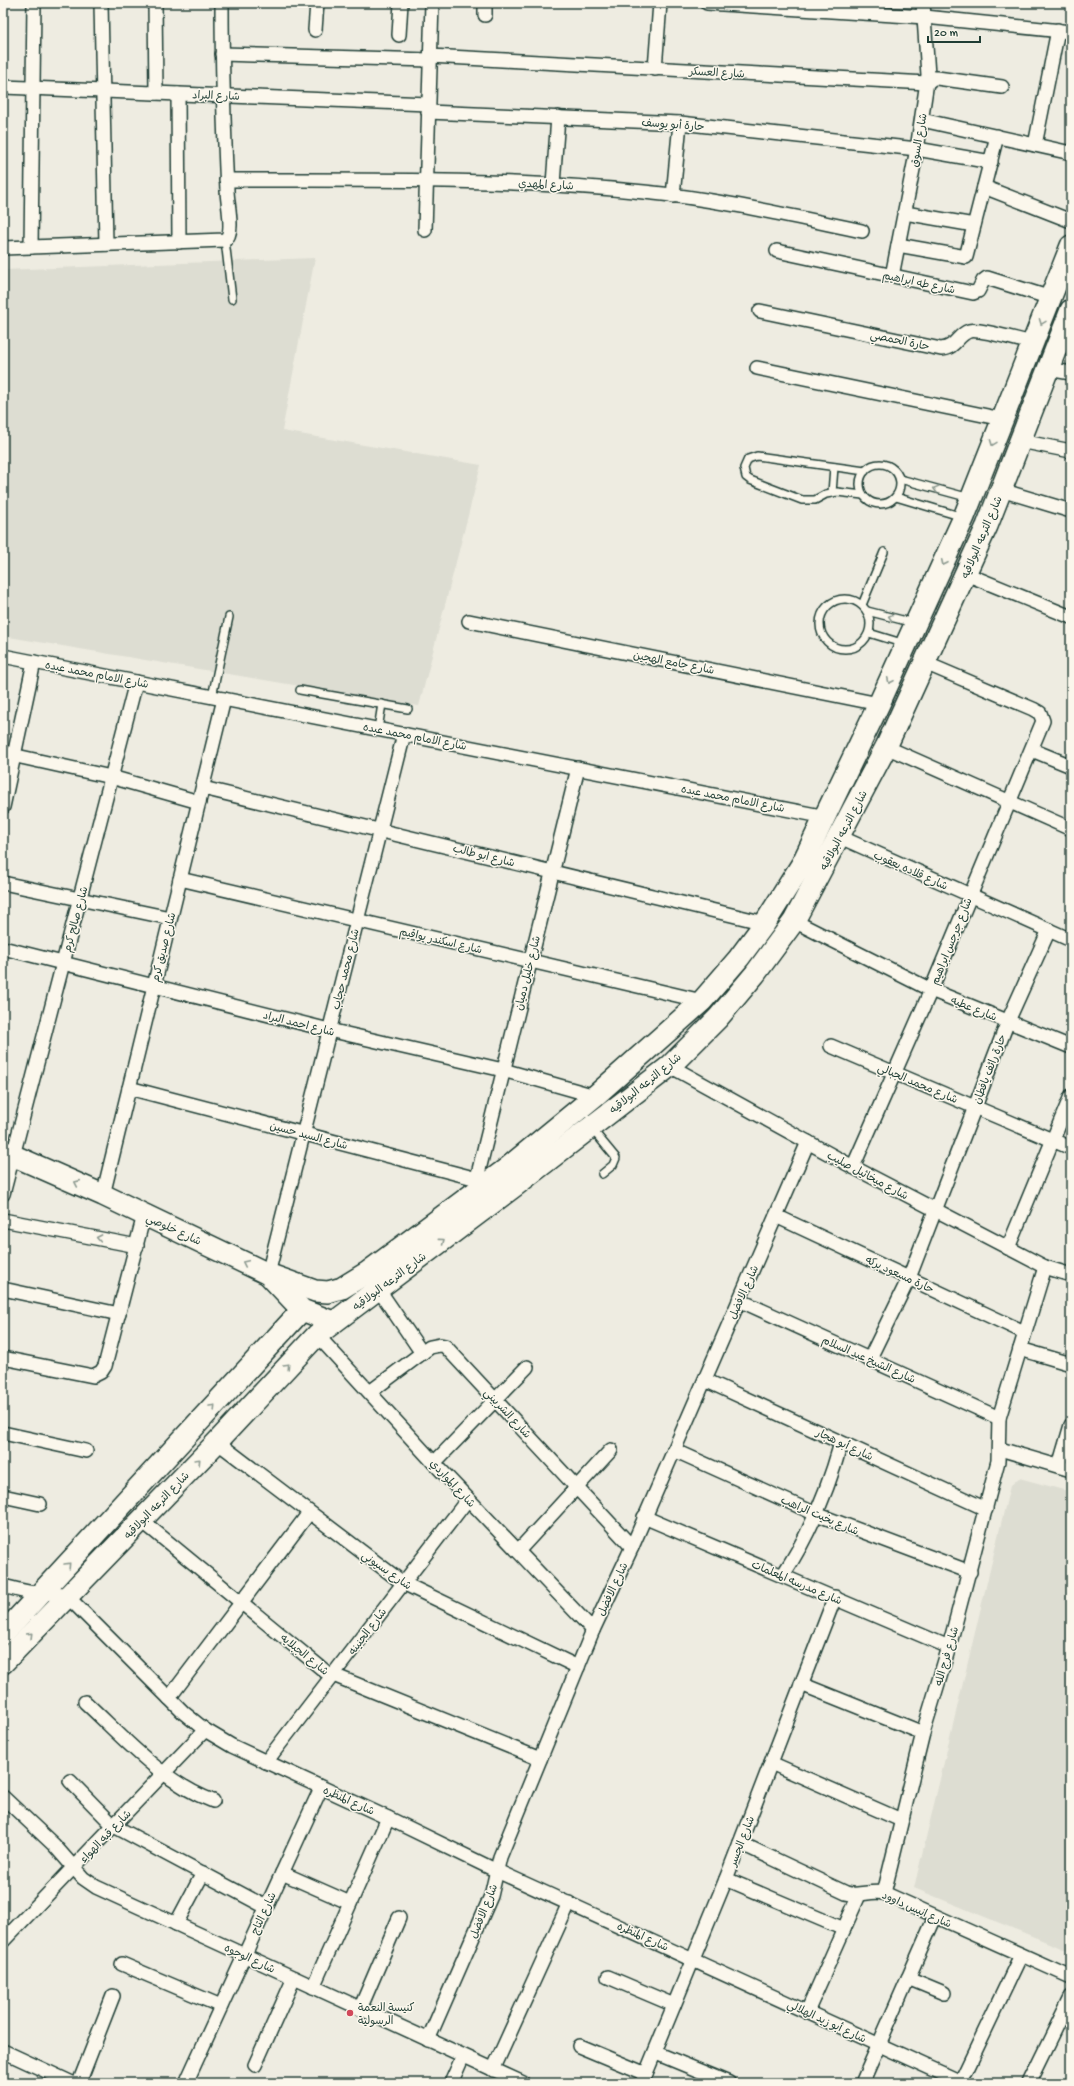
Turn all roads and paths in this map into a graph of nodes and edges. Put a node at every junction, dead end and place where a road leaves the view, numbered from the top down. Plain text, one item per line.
1 (34, 3) edge
2 (101, 3) edge
3 (155, 3) edge
4 (222, 3) edge
5 (317, 3) edge
6 (401, 3) edge
7 (432, 3) edge
8 (660, 3) edge
9 (707, 3) edge
10 (923, 3) edge
11 (925, 16) junction
12 (315, 30) dead end
13 (1058, 30) junction
14 (1071, 32) edge
15 (400, 35) dead end
16 (222, 54) junction
17 (430, 58) junction
18 (654, 69) junction
19 (927, 83) junction
20 (1002, 87) dead end
21 (3, 88) edge
22 (33, 89) junction
23 (103, 91) junction
24 (156, 93) junction
25 (178, 94) junction
26 (223, 95) junction
27 (428, 108) junction
28 (558, 117) junction
29 (922, 120) junction
30 (680, 123) junction
31 (997, 136) junction
32 (1035, 145) junction
33 (917, 149) junction
34 (1071, 153) edge
35 (991, 162) junction
36 (226, 180) junction
37 (425, 181) junction
38 (553, 184) junction
39 (984, 187) junction
40 (673, 196) junction
41 (905, 212) junction
42 (1071, 221) edge
43 (974, 225) junction
44 (425, 230) dead end
45 (862, 231) dead end
46 (225, 240) junction
47 (179, 242) junction
48 (106, 244) junction
49 (898, 245) junction
50 (1071, 246) edge
51 (32, 247) junction
52 (3, 248) edge
53 (778, 251) dead end
54 (892, 276) junction
55 (1051, 298) junction
56 (232, 299) dead end
57 (1071, 310) edge
58 (760, 311) dead end
59 (1033, 343) junction
60 (757, 368) dead end
61 (1048, 370) junction
62 (1071, 373) edge
63 (1002, 419) junction
64 (1020, 441) junction
65 (1071, 451) edge
66 (834, 467) junction
67 (865, 471) junction
68 (900, 479) junction
69 (1001, 490) junction
70 (832, 493) junction
71 (863, 495) junction
72 (896, 497) junction
73 (968, 508) junction
74 (1071, 511) edge
75 (987, 526) junction
76 (884, 552) dead end
77 (966, 574) junction
78 (862, 604) junction
79 (867, 611) junction
80 (1071, 617) edge
81 (229, 618) dead end
82 (468, 621) dead end
83 (916, 623) junction
84 (869, 633) junction
85 (906, 644) junction
86 (3, 656) edge
87 (34, 662) junction
88 (925, 663) junction
89 (136, 682) junction
90 (300, 690) dead end
91 (218, 698) junction
92 (382, 704) junction
93 (879, 704) junction
94 (408, 709) dead end
95 (378, 729) junction
96 (404, 734) junction
97 (886, 747) junction
98 (1032, 750) junction
99 (9, 754) edge
100 (1071, 766) edge
101 (578, 768) junction
102 (111, 777) junction
103 (203, 788) junction
104 (199, 802) junction
105 (1009, 802) junction
106 (3, 807) edge
107 (826, 817) junction
108 (1071, 829) edge
109 (380, 830) junction
110 (840, 837) junction
111 (552, 872) junction
112 (180, 878) junction
113 (3, 883) edge
114 (969, 896) junction
115 (80, 899) junction
116 (170, 918) junction
117 (357, 920) junction
118 (794, 921) junction
119 (765, 923) junction
120 (1049, 930) junction
121 (1071, 940) edge
122 (3, 948) edge
123 (530, 961) junction
124 (63, 963) junction
125 (154, 986) junction
126 (931, 990) junction
127 (702, 1001) junction
128 (1008, 1021) junction
129 (329, 1030) junction
130 (831, 1046) dead end
131 (1071, 1046) edge
132 (670, 1066) junction
133 (504, 1070) junction
134 (894, 1073) junction
135 (129, 1088) junction
136 (595, 1096) junction
137 (1071, 1096) edge
138 (975, 1107) junction
139 (591, 1127) junction
140 (303, 1133) junction
141 (1053, 1140) junction
142 (808, 1142) junction
143 (1071, 1148) edge
144 (8, 1153) edge
145 (853, 1167) junction
146 (602, 1174) dead end
147 (497, 1179) junction
148 (3, 1194) edge
149 (103, 1195) junction
150 (936, 1210) junction
151 (144, 1215) junction
152 (776, 1216) junction
153 (3, 1220) edge
154 (137, 1246) junction
155 (1008, 1248) junction
156 (1045, 1267) junction
157 (268, 1274) junction
158 (1071, 1275) edge
159 (909, 1278) junction
160 (3, 1289) edge
161 (378, 1290) junction
162 (739, 1300) junction
163 (302, 1310) junction
164 (119, 1314) junction
165 (333, 1322) junction
166 (1024, 1332) junction
167 (316, 1335) junction
168 (1020, 1350) junction
169 (422, 1353) junction
170 (3, 1358) edge
171 (869, 1360) junction
172 (1071, 1364) edge
173 (527, 1367) dead end
174 (705, 1380) junction
175 (370, 1392) junction
176 (495, 1400) junction
177 (999, 1418) junction
178 (1071, 1425) edge
179 (3, 1433) edge
180 (217, 1442) junction
181 (841, 1442) junction
182 (1000, 1448) junction
183 (611, 1450) dead end
184 (674, 1450) junction
185 (86, 1451) dead end
186 (434, 1463) junction
187 (1065, 1468) edge
188 (577, 1487) junction
189 (3, 1496) edge
190 (468, 1499) junction
191 (40, 1504) dead end
192 (986, 1509) junction
193 (309, 1513) junction
194 (816, 1514) junction
195 (644, 1518) junction
196 (142, 1520) junction
197 (632, 1547) junction
198 (518, 1551) junction
199 (970, 1572) junction
200 (783, 1575) junction
201 (403, 1583) junction
202 (3, 1586) edge
203 (41, 1594) junction
204 (68, 1597) junction
205 (835, 1597) junction
206 (242, 1602) junction
207 (593, 1630) junction
208 (3, 1634) edge
209 (949, 1647) junction
210 (3, 1663) edge
211 (578, 1667) junction
212 (332, 1676) junction
213 (801, 1684) junction
214 (169, 1698) junction
215 (84, 1702) dead end
216 (205, 1730) junction
217 (923, 1733) junction
218 (540, 1759) junction
219 (266, 1762) junction
220 (771, 1763) junction
221 (164, 1774) junction
222 (70, 1781) dead end
223 (321, 1788) junction
224 (3, 1797) edge
225 (213, 1801) dead end
226 (388, 1818) junction
227 (901, 1820) junction
228 (114, 1826) junction
229 (740, 1844) junction
230 (74, 1869) junction
231 (497, 1870) junction
232 (202, 1873) junction
233 (282, 1873) junction
234 (726, 1879) junction
235 (884, 1893) junction
236 (859, 1894) junction
237 (350, 1903) junction
238 (569, 1903) junction
239 (266, 1907) junction
240 (935, 1917) junction
241 (399, 1918) dead end
242 (176, 1924) junction
243 (844, 1929) junction
244 (3, 1941) edge
245 (1021, 1955) junction
246 (244, 1956) junction
247 (694, 1959) junction
248 (122, 1964) dead end
249 (608, 1977) dead end
250 (1071, 1977) edge
251 (294, 1978) junction
252 (908, 1978) junction
253 (313, 1987) junction
254 (944, 1993) dead end
255 (113, 1996) dead end
256 (1071, 1997) edge
257 (674, 2005) junction
258 (221, 2006) junction
259 (360, 2009) junction
260 (807, 2012) junction
261 (428, 2040) junction
262 (579, 2046) dead end
263 (878, 2046) junction
264 (3, 2051) edge
265 (656, 2053) junction
266 (463, 2056) junction
267 (255, 2065) dead end
268 (493, 2070) junction
269 (644, 2079) edge
270 (960, 2082) edge
271 (72, 2083) edge
272 (79, 2083) edge
273 (186, 2083) edge
274 (451, 2083) edge
275 (522, 2083) edge
276 (729, 2083) edge
277 (862, 2083) edge
278 (1028, 2083) edge

1 - 22 street
2 - 23 street
3 - 24 street
4 - 16 street
5 - 12 street
6 - 15 street
7 - 17 street
8 - 18 street
9 - 11 street
10 - 11 street, شارع السوق
11 - 13 street
11 - 19 street, شارع السوق
13 - 14 street
13 - 32 street
16 - 17 street, شارع العسكر
16 - 26 street
17 - 18 street, شارع العسكر
17 - 27 street
18 - 19 street, شارع العسكر
19 - 20 street, شارع العسكر
19 - 29 street, شارع السوق
21 - 22 street, شارع البراد
22 - 23 street, شارع البراد
22 - 51 street
23 - 24 street, شارع البراد
23 - 48 street
24 - 25 street, شارع البراد
25 - 26 street, شارع البراد
25 - 47 street
26 - 27 street, شارع البراد
26 - 36 street
27 - 28 street, حارة أبو يوسف
27 - 37 street
28 - 30 street, حارة أبو يوسف
28 - 38 street
29 - 31 street
29 - 33 street, شارع السوق
30 - 33 street, حارة أبو يوسف
30 - 40 street
31 - 32 street
31 - 35 street
32 - 34 street
33 - 35 street, حارة أبو يوسف
33 - 41 street, شارع السوق
35 - 39 street
36 - 37 street, شارع المهدي
36 - 46 street
37 - 38 street, شارع المهدي
37 - 44 street
38 - 40 street, شارع المهدي
39 - 42 street
39 - 43 street
40 - 45 street, شارع المهدي
41 - 43 street
41 - 49 street, شارع السوق
43 - 49 street
46 - 47 street
46 - 56 lane
47 - 48 street
48 - 51 street
49 - 54 street, شارع السوق
50 - 55 main road, شارع الترعه البولاقيه
51 - 52 street
53 - 54 street, شارع طه ابراهيم
54 - 55 street, شارع طه ابراهيم
55 -> 59 main road, شارع الترعه البولاقيه
57 - 61 main road, شارع الترعه البولاقيه
58 - 59 street, حارة الحمصي
59 - 63 main road, شارع الترعه البولاقيه
60 - 63 street
61 - 62 street
61 - 64 main road, شارع الترعه البولاقيه
63 -> 73 main road, شارع الترعه البولاقيه
64 - 65 street
64 - 69 main road, شارع الترعه البولاقيه
66 - 67 lane
66 - 70 lane
66 - 70 lane
67 - 68 lane
67 - 71 lane
68 - 72 lane
73 -> 68 lane
69 - 74 street
69 - 75 main road, شارع الترعه البولاقيه
70 - 71 lane
71 - 72 lane
72 - 73 lane
73 - 75 main road
73 -> 83 main road, شارع الترعه البولاقيه
75 - 77 main road, شارع الترعه البولاقيه
76 - 78 lane
77 - 80 street
77 - 88 main road, شارع الترعه البولاقيه
78 - 79 lane
78 - 84 lane
83 -> 79 lane
79 - 84 lane
81 - 91 lane
82 - 93 street, شارع جامع الهجين
83 - 85 main road, شارع الترعه البولاقيه
84 - 85 lane
85 -> 93 main road, شارع الترعه البولاقيه
86 - 87 street, شارع الامام محمد عبده
87 - 89 street, شارع الامام محمد عبده
87 - 99 street
88 - 97 main road, شارع الترعه البولاقيه
88 - 98 street, شارع جرجس ابراهيم
89 - 91 street, شارع الامام محمد عبده
89 - 102 street, شارع صالح كرم
90 - 92 lane
91 - 95 street, شارع الامام محمد عبده
91 - 103 street, شارع صديق كرم
92 - 94 lane
92 - 95 lane
93 - 107 main road, شارع الترعه البولاقيه
95 - 96 street, شارع الامام محمد عبده
96 - 101 street, شارع الامام محمد عبده
96 - 109 street, شارع محمد حجاب
97 - 105 street
97 - 110 main road, شارع الترعه البولاقيه
98 - 100 street
98 - 105 street, شارع جرجس ابراهيم
99 - 102 street
99 - 106 street
101 - 107 street, شارع الامام محمد عبده
101 - 111 street, شارع خليل دميان
102 - 104 street
102 - 115 street, شارع صالح كرم
103 - 104 street, شارع صديق كرم
103 - 109 street, شارع ابو طالب
104 - 112 street, شارع صديق كرم
105 - 108 street
105 - 114 street, شارع جرجس ابراهيم
107 - 119 main road, شارع الترعه البولاقيه
109 - 111 street, شارع ابو طالب
109 - 117 street, شارع محمد حجاب
110 - 114 street, شارع قلاده يعقوب
110 - 118 main road, شارع الترعه البولاقيه
111 - 119 street, شارع ابو طالب
111 - 123 street, شارع خليل دميان
112 - 116 street, شارع صديق كرم
112 - 117 street, شارع اسكندر يواقيم
113 - 115 street
114 - 120 street, شارع قلاده يعقوب
114 - 126 street, شارع جرجس ابراهيم
115 - 116 street
115 - 124 street, شارع صالح كرم
116 - 125 street, شارع صديق كرم
117 - 123 street, شارع اسكندر يواقيم
117 - 129 street, شارع محمد حجاب
118 - 126 street, شارع عطيه
118 - 132 main road, شارع الترعه البولاقيه
119 - 127 main road, شارع الترعه البولاقيه
120 - 121 street, شارع قلاده يعقوب
120 - 128 street, حارة رائف يافطان
122 - 124 street, شارع احمد البراد
123 - 127 street, شارع اسكندر يواقيم
123 - 133 street, شارع خليل دميان
124 - 125 street, شارع احمد البراد
124 - 144 street, شارع صالح كرم
125 - 129 street, شارع احمد البراد
125 - 135 street, شارع صديق كرم
126 - 128 street, شارع عطيه
126 - 134 street, شارع جرجس ابراهيم
127 - 136 main road, شارع الترعه البولاقيه
128 - 131 street, شارع عطيه
128 - 138 street, حارة رائف يافطان
129 - 133 street, شارع احمد البراد
129 - 140 street, شارع محمد حجاب
130 - 134 street, شارع محمد الجبالي
132 - 139 main road, شارع الترعه البولاقيه
132 - 142 street, شارع ميخائيل صليب
133 - 136 street, شارع احمد البراد
133 - 147 street, شارع خليل دميان
134 - 138 street, شارع محمد الجبالي
134 - 145 street, شارع جرجس ابراهيم
135 - 140 street, شارع السيد حسين
135 - 149 street, شارع صديق كرم
136 - 147 main road, شارع الترعه البولاقيه
137 - 141 street
138 - 141 street, شارع محمد الجبالي
138 - 150 street, حارة رائف يافطان
139 - 146 lane
139 - 147 main road, شارع الترعه البولاقيه
140 - 147 street, شارع السيد حسين
140 - 157 street, شارع محمد حجاب
141 - 143 street, شارع محمد الجبالي
141 - 155 street
142 - 145 street, شارع ميخائيل صليب
142 - 152 street, شارع الافضل
144 - 148 street, شارع صالح كرم
149 -> 144 main road, شارع خلوصي
145 - 150 street, شارع ميخائيل صليب
147 - 157 main road, شارع الترعه البولاقيه
161 -> 147 main road, شارع الترعه البولاقيه
149 - 151 main road, شارع خلوصي
150 - 155 street, شارع ميخائيل صليب
150 - 159 street, حارة رائف يافطان
151 - 154 street
157 -> 151 main road, شارع خلوصي
152 - 159 street, حارة مسعود بركه
152 - 162 street, شارع الافضل
154 -> 153 street
154 - 164 street
155 - 156 street, شارع ميخائيل صليب
156 - 158 street, شارع ميخائيل صليب
156 - 166 street, شارع فرج الله
157 - 163 main road, شارع خلوصي
159 - 166 street, حارة مسعود بركه
159 - 171 street, حارة رائف يافطان
160 - 164 street
161 - 165 main road, شارع الترعه البولاقيه
161 - 169 street
162 - 171 street, شارع الشيخ عبد السلام
162 - 174 street, شارع الافضل
163 - 165 main road, شارع خلوصي
203 -> 163 main road
164 - 170 street
165 - 167 main road, شارع الترعه البولاقيه
166 - 168 street, شارع فرج الله
167 - 175 street, شارع المواردي
180 -> 167 main road, شارع الترعه البولاقيه
168 - 172 street
168 - 177 street, شارع فرج الله
169 - 175 street, شارع الشربيني
169 - 176 street, شارع الشربيني
171 - 177 street, شارع الشيخ عبد السلام
173 - 176 street
174 - 181 street, شارع أبو هجار
174 - 184 street, شارع الافضل
175 - 186 street, شارع المواردي
176 - 186 street
176 - 188 street, شارع الشربيني
177 - 182 street, شارع فرج الله
178 - 187 street
179 - 185 street
180 - 193 street, شارع بسيوني
196 -> 180 main road, شارع الترعه البولاقيه
181 - 192 street, شارع أبو هجار
181 - 194 street
182 - 187 street
182 - 192 street, شارع فرج الله
183 - 188 street
184 - 194 street, شارع بخيت الراهب
184 - 195 street, شارع الافضل
186 - 190 street, شارع المواردي
188 - 197 street, شارع الشربيني
188 - 198 street
189 - 191 street
190 - 198 street, شارع المواردي
190 - 201 street, شارع الجنينه
192 - 199 street, شارع فرج الله
193 - 201 street, شارع بسيوني
193 - 206 street
194 - 199 street, شارع بخيت الراهب
194 - 200 street
195 - 197 street, شارع الافضل
195 - 200 street, شارع مدرسه المعلمات
196 - 204 main road, شارع الترعه البولاقيه
196 - 206 street, شارع الجبلايه
197 - 207 street, شارع الافضل
198 - 207 street, شارع المواردي
199 - 209 street, شارع فرج الله
200 - 205 street, شارع مدرسه المعلمات
201 - 211 street, شارع بسيوني
201 - 212 street, شارع الجنينه
202 - 203 street
203 - 204 street
203 - 208 main road
210 -> 204 main road, شارع الترعه البولاقيه
204 - 214 street, شارع المنظره
205 - 209 street, شارع مدرسه المعلمات
205 - 213 street, شارع الجسر
206 - 212 street, شارع الجبلايه
206 - 214 street
207 - 211 street, شارع الافضل
209 - 217 street, شارع فرج الله
211 - 218 street, شارع الافضل
212 - 218 street, شارع الجبلايه
212 - 219 street, شارع الجنينه
213 - 217 street
213 - 220 street, شارع الجسر
214 - 216 street, شارع المنظره
215 - 221 street
216 - 219 street, شارع المنظره
216 - 221 street, شارع قبه الهواء
217 - 227 street, شارع فرج الله
218 - 231 street, شارع الافضل
219 - 223 street, شارع المنظره
220 - 227 street
220 - 229 street, شارع الجسر
221 - 225 street
221 - 228 street, شارع قبه الهواء
222 - 228 street
223 - 226 street, شارع المنظره
223 - 233 street, شارع التاج
224 - 230 street, شارع الوجوه
226 - 231 street, شارع المنظره
226 - 237 street
227 - 235 street, شارع فرج الله
228 - 230 street, شارع قبه الهواء
228 - 232 street
229 - 234 street, شارع الجسر
229 - 236 street, شارع انيس داوود
230 - 242 street, شارع الوجوه
230 - 244 street, شارع قبه الهواء
231 - 238 street, شارع المنظره
231 - 261 street, شارع الافضل
232 - 239 street
232 - 242 street
233 - 237 street
233 - 239 street, شارع التاج
234 - 243 street
234 - 247 street, شارع الجسر
235 - 236 street, شارع انيس داوود
235 - 240 street, شارع انيس داوود
236 - 243 street
237 - 253 street
238 - 247 street, شارع المنظره
238 - 268 street
239 - 246 street, شارع التاج
240 - 245 street, شارع انيس داوود
240 - 252 street
241 - 259 street
242 - 246 street, شارع الوجوه
243 - 260 street
245 - 250 street, شارع انيس داوود
245 - 270 street
246 - 251 street, شارع الوجوه
246 - 258 street, شارع التاج
247 - 257 street, شارع الجسر
247 - 260 street, شارع أبو زيد الهلالي
248 - 258 street
249 - 257 street
251 - 253 street, شارع الوجوه
251 - 267 street
252 - 254 street
252 - 263 street
253 - 259 street, شارع الوجوه
255 - 272 street
256 - 278 street
257 - 265 street, شارع الجسر
258 - 273 street, شارع التاج
259 - 261 street, شارع الوجوه
260 - 263 street, شارع أبو زيد الهلالي
261 - 266 street, شارع الوجوه
262 - 269 street
263 - 270 street, شارع أبو زيد الهلالي
263 - 277 street
264 - 271 street
265 - 269 street, شارع الجسر
265 - 276 street
266 - 268 street, شارع الوجوه
266 - 274 street
268 - 275 street, شارع الوجوه

